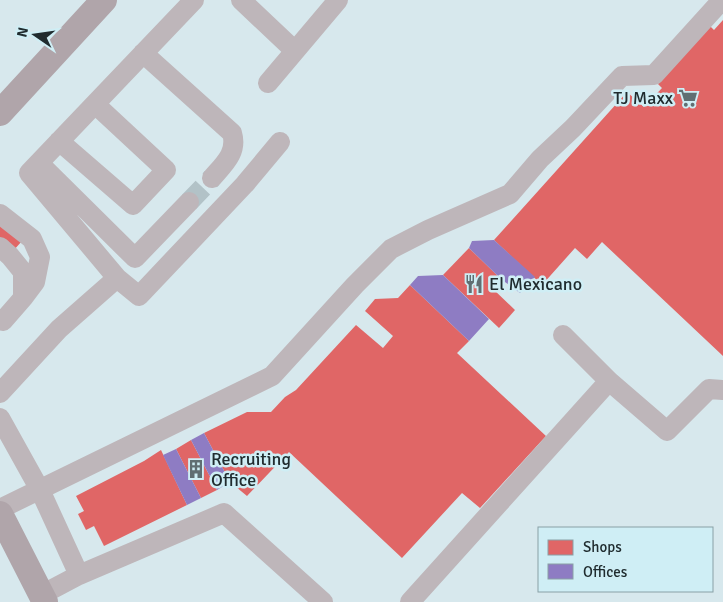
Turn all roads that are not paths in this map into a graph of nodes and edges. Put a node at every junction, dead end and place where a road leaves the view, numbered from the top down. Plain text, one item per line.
1 (104, 0) edge
2 (194, 0) edge
3 (241, 0) edge
4 (722, 0) edge
5 (333, 3) edge
6 (295, 51) junction
7 (143, 53) junction
8 (268, 82) dead end
9 (95, 104) junction
10 (0, 112) edge
11 (59, 142) junction
12 (280, 142) dead end
13 (38, 163) junction
14 (212, 178) tunnel mouth
15 (189, 202) tunnel mouth
16 (0, 214) edge
17 (0, 247) edge
18 (117, 278) junction
19 (23, 298) junction
20 (3, 321) dead end
21 (562, 335) dead end
22 (608, 381) junction
23 (723, 390) edge
24 (0, 393) edge
25 (0, 418) edge
26 (40, 490) junction
27 (0, 509) edge
28 (0, 514) edge
29 (79, 575) junction
30 (43, 598) edge
31 (323, 602) edge
32 (410, 602) edge

1 - 10 main road
2 - 7 lane
3 - 6 lane
4 - 26 lane
5 - 6 lane
6 - 8 lane
7 - 9 lane
7 - 14 lane
9 - 11 lane
9 - 11 lane
11 - 13 lane
12 - 18 lane
13 - 15 lane
13 - 18 lane
16 - 19 lane
17 - 19 lane
18 - 24 lane
19 - 20 lane
21 - 22 lane
22 - 23 lane
22 - 32 lane
25 - 26 lane
26 - 27 lane
26 - 29 lane
28 - 30 main road
29 - 30 lane
29 - 31 lane

